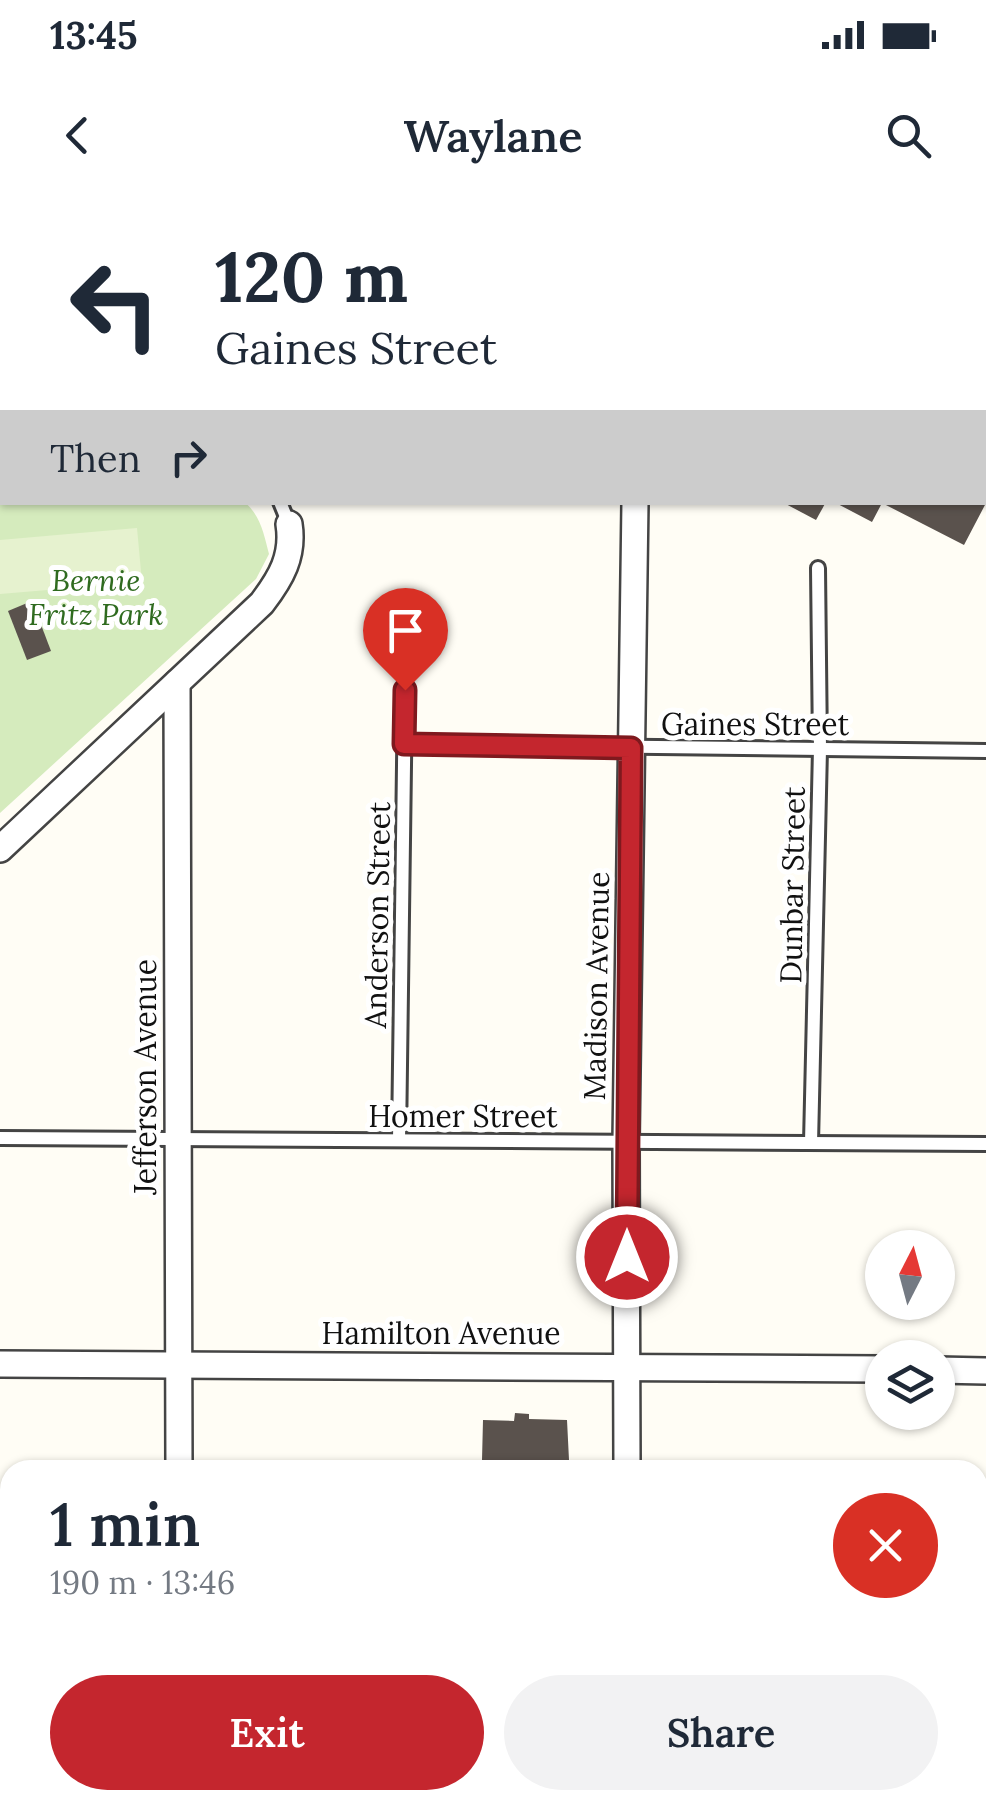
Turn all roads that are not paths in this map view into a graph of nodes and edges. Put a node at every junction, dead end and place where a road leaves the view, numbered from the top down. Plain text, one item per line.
1 (635, 505) edge
2 (284, 513) edge
3 (818, 568) dead end
4 (177, 683) junction
5 (405, 690) dead end
6 (404, 744) junction
7 (631, 748) junction
8 (820, 749) junction
9 (986, 751) edge
10 (0, 849) edge
11 (0, 1138) edge
12 (177, 1138) junction
13 (399, 1140) junction
14 (626, 1142) junction
15 (811, 1143) junction
16 (986, 1144) edge
17 (0, 1364) edge
18 (179, 1364) junction
19 (627, 1366) junction
20 (865, 1369) edge
21 (955, 1370) edge
22 (986, 1371) edge
23 (179, 1460) edge
24 (627, 1460) edge

1 - 7 street, Madison Avenue
2 - 4 street
3 - 8 lane, Dunbar Street
4 - 10 street
4 - 12 street, Jefferson Avenue
5 - 6 lane, Anderson Street
6 - 7 lane, Gaines Street
6 - 13 lane, Anderson Street
7 - 8 lane, Gaines Street
7 - 14 street, Madison Avenue
8 - 9 lane, Gaines Street
8 - 15 lane, Dunbar Street
11 - 12 lane, Homer Street
12 - 13 lane, Homer Street
12 - 18 street, Jefferson Avenue
13 - 14 lane, Homer Street
14 - 15 lane, Homer Street
14 - 19 street, Madison Avenue
15 - 16 lane, Homer Street
17 - 18 street, Hamilton Avenue
18 - 19 street, Hamilton Avenue
18 - 23 street, Jefferson Avenue
19 - 20 street, Hamilton Avenue
19 - 24 street, Madison Avenue
21 - 22 street

